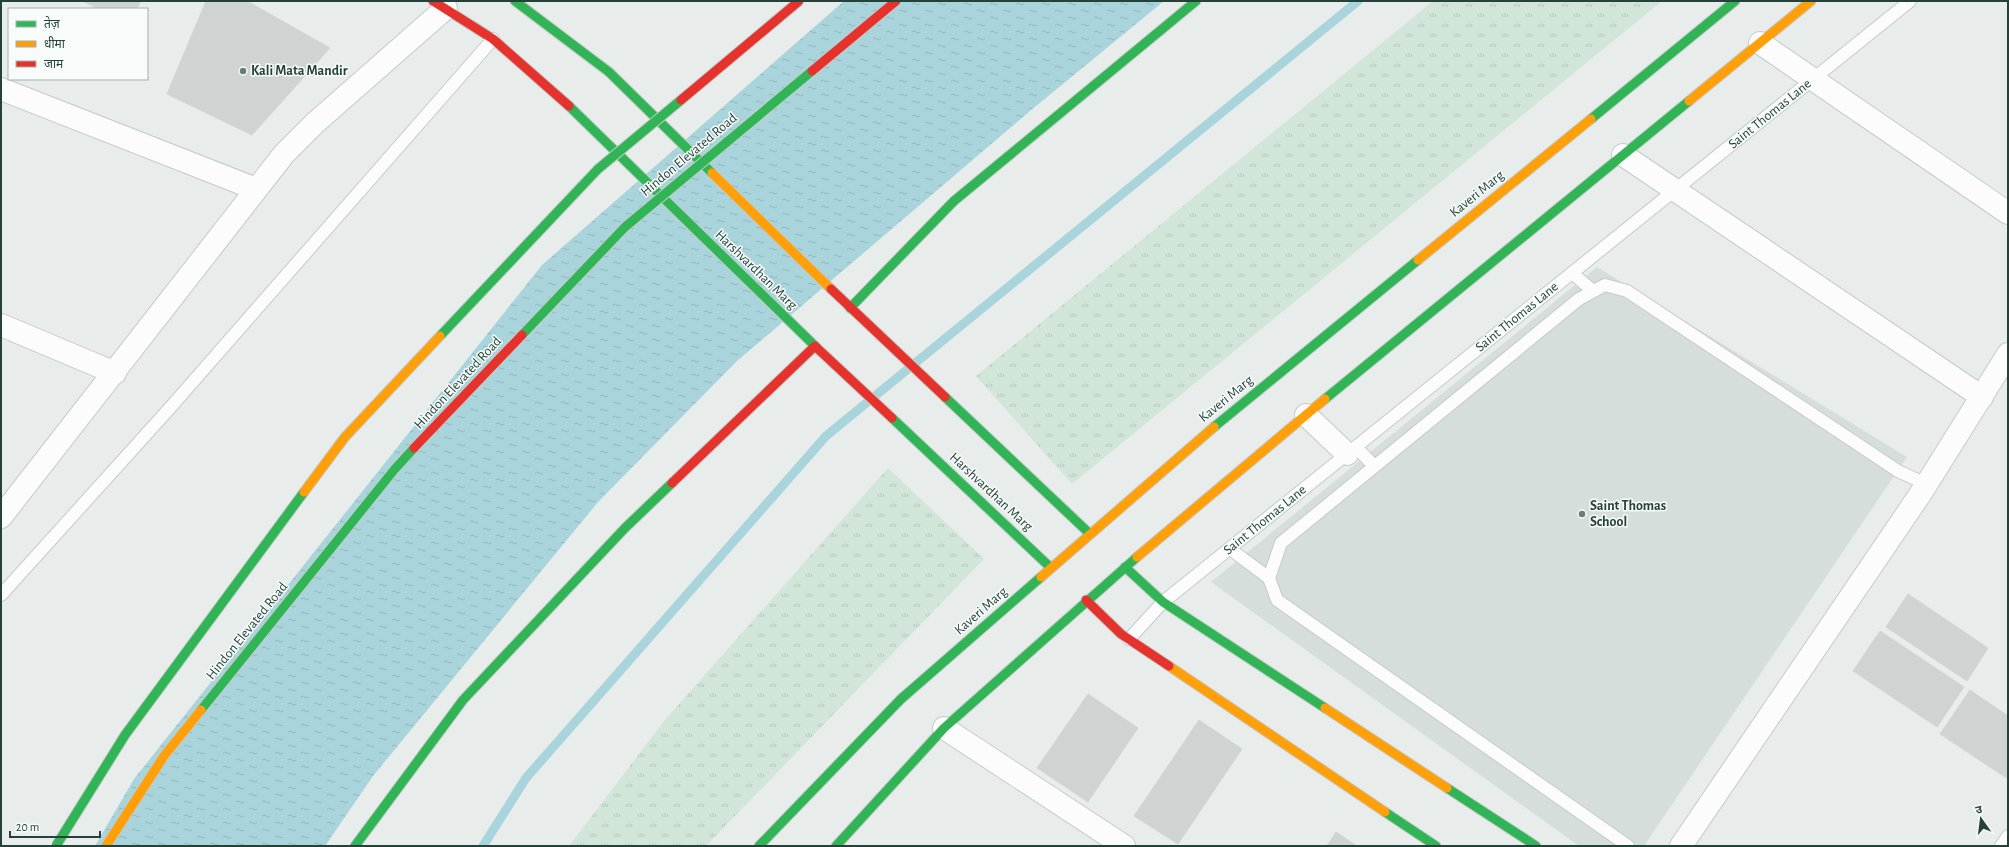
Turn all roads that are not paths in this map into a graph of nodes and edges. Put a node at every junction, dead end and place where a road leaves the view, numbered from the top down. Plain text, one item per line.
1 (514, 1) edge
2 (799, 1) edge
3 (896, 1) edge
4 (1196, 1) edge
5 (1736, 1) edge
6 (1811, 1) edge
7 (1910, 1) edge
8 (440, 4) edge
9 (536, 5) dead end
10 (528, 12) junction
11 (493, 39) junction
12 (1760, 43) junction
13 (1812, 80) junction
14 (1, 89) edge
15 (1623, 155) junction
16 (256, 189) junction
17 (1675, 190) junction
18 (2008, 213) edge
19 (1572, 273) junction
20 (1593, 291) junction
21 (850, 308) junction
22 (1, 325) edge
23 (815, 346) junction
24 (2008, 354) edge
25 (115, 373) junction
26 (1982, 397) junction
27 (1306, 415) junction
28 (1351, 451) junction
29 (1374, 466) junction
30 (1926, 484) junction
31 (1, 517) edge
32 (1090, 534) junction
33 (1230, 549) junction
34 (1125, 567) junction
35 (1051, 568) junction
36 (1269, 578) junction
37 (1, 595) edge
38 (1086, 600) junction
39 (1163, 602) junction
40 (1129, 639) junction
41 (944, 728) junction
42 (2008, 836) edge
43 (56, 846) edge
44 (106, 846) edge
45 (355, 846) edge
46 (759, 846) edge
47 (836, 846) edge
48 (1124, 846) edge
49 (1436, 846) edge
50 (1536, 846) edge
51 (1628, 846) edge
52 (1681, 846) edge
53 (2001, 846) edge

1 - 10 main road
2 - 43 main road, bridge
3 - 44 main road, Hindon Elevated Road, bridge
4 - 21 main road
5 - 32 main road, Kaveri Marg
6 - 12 main road
7 - 13 lane, Saint Thomas Lane
8 - 11 main road, Harshvardhan Marg
8 - 16 street
9 - 10 main road
10 - 21 main road, bridge
11 - 23 main road, Harshvardhan Marg, bridge
11 - 37 lane
12 - 13 street
12 - 15 main road
13 - 17 lane, Saint Thomas Lane
13 - 18 street
14 - 16 street
15 - 17 street
15 - 27 main road
16 - 25 street
17 - 19 lane, Saint Thomas Lane
17 - 26 street
19 - 20 lane
19 - 28 lane, Saint Thomas Lane
20 - 29 lane
20 - 30 lane
21 - 32 main road
22 - 25 street
23 - 35 main road, Harshvardhan Marg
23 - 45 main road
24 - 26 street
25 - 31 street
26 - 30 street
27 - 28 street
27 - 34 main road
28 - 29 lane
28 - 33 lane, Saint Thomas Lane
29 - 36 lane
30 - 52 street
32 - 35 main road, Kaveri Marg
33 - 36 lane
33 - 39 lane, Saint Thomas Lane
34 - 38 main road
34 - 39 main road
35 - 46 main road, Kaveri Marg
36 - 51 lane
38 - 40 main road
38 - 41 main road
39 - 40 lane, Saint Thomas Lane
39 - 50 main road
40 - 49 main road
41 - 47 main road
41 - 48 street
42 - 53 lane

